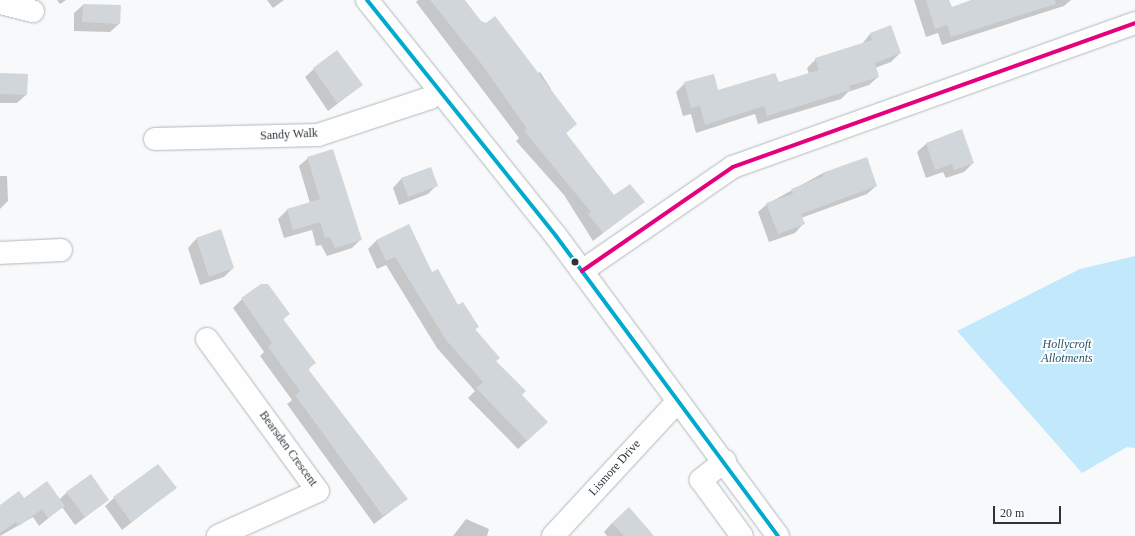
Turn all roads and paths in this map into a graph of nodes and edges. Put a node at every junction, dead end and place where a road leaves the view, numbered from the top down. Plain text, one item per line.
1 (372, 2) edge
2 (0, 3) edge
3 (33, 11) dead end
4 (1135, 23) edge
5 (439, 90) junction
6 (155, 139) dead end
7 (61, 250) dead end
8 (0, 253) edge
9 (582, 270) junction
10 (206, 339) dead end
11 (678, 401) junction
12 (725, 461) junction
13 (218, 536) edge
14 (553, 536) edge
15 (742, 536) edge
16 (778, 536) edge

1 - 5 street
2 - 3 street
4 - 9 street
5 - 6 street, Sandy Walk
5 - 9 street
7 - 8 street
9 - 11 street
10 - 13 street, Bearsden Crescent
11 - 12 street
11 - 14 street, Lismore Drive
12 - 15 street
12 - 16 street

